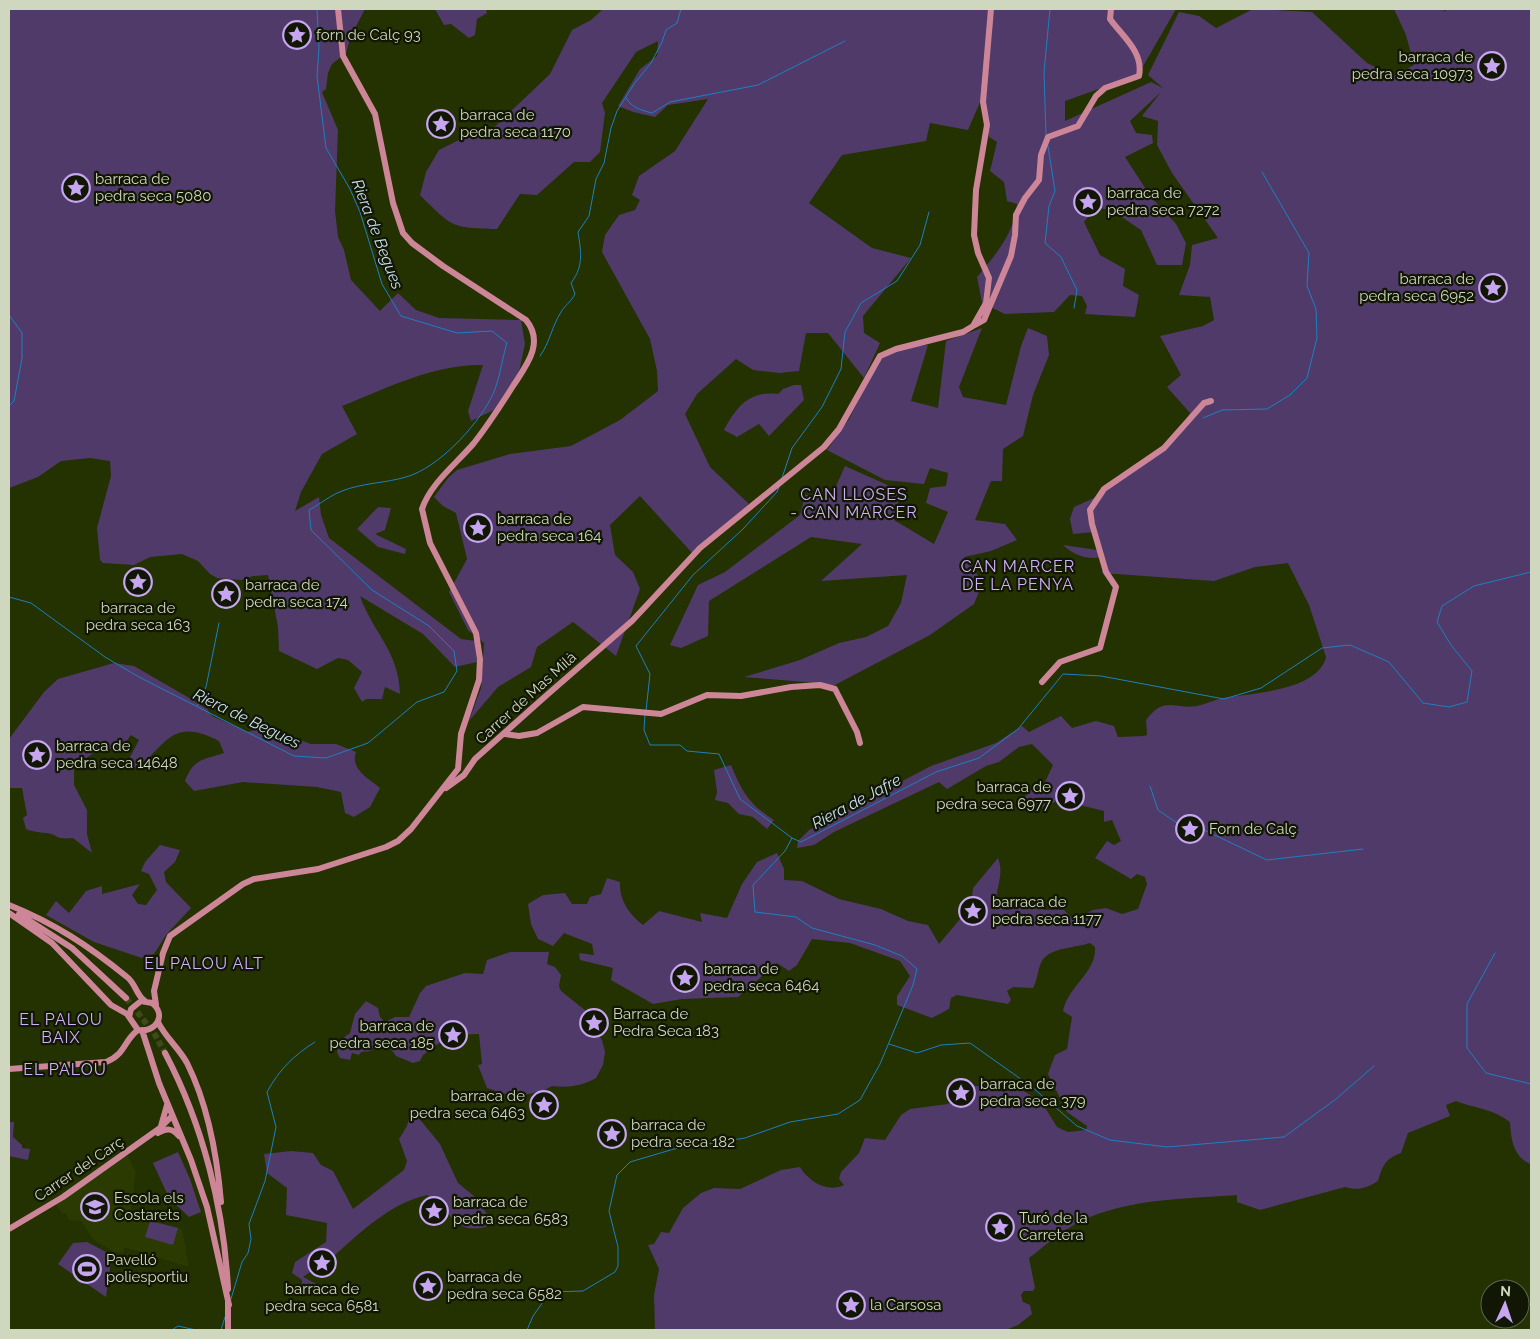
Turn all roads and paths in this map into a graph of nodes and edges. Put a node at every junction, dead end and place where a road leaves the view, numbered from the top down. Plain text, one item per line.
1 (338, 9) edge
2 (991, 9) edge
3 (1111, 9) edge
4 (974, 326) junction
5 (1211, 401) dead end
6 (1042, 682) dead end
7 (505, 734) junction
8 (860, 743) dead end
9 (437, 795) junction
10 (9, 905) edge
11 (9, 909) edge
12 (9, 913) edge
13 (154, 991) junction
14 (126, 998) tunnel mouth
15 (147, 1001) junction
16 (158, 1013) junction
17 (130, 1020) junction
18 (151, 1029) junction
19 (140, 1030) junction
20 (130, 1038) junction
21 (148, 1044) junction
22 (165, 1053) tunnel mouth
23 (9, 1069) edge
24 (167, 1104) junction
25 (172, 1116) junction
26 (160, 1128) junction
27 (182, 1141) junction
28 (137, 1144) junction
29 (219, 1210) junction
30 (9, 1229) edge
31 (228, 1305) junction
32 (228, 1330) edge

1 - 9 street
2 - 4 street
3 - 4 street
4 - 7 street, Carrer de Mas Milà
5 - 6 street
7 - 8 street
7 - 9 street, Carrer de Mas Milà
9 - 13 street
10 - 15 street
11 - 14 street
12 - 17 street
13 - 15 street
13 - 16 street
15 - 16 street
15 - 17 street
16 - 18 street
16 - 29 street
17 - 19 street
17 - 20 street
18 - 19 street
18 - 21 street
19 - 20 street
19 - 21 street
20 - 23 street
21 - 24 street
22 - 29 street
24 - 25 street
24 - 26 street
25 - 26 street, Carrer del Carç
25 - 27 street
26 - 28 street, Carrer del Carç
27 - 28 street, Carrer del Carç
27 - 31 street
28 - 30 street, Carrer del Carç
29 - 31 street
31 - 32 street

